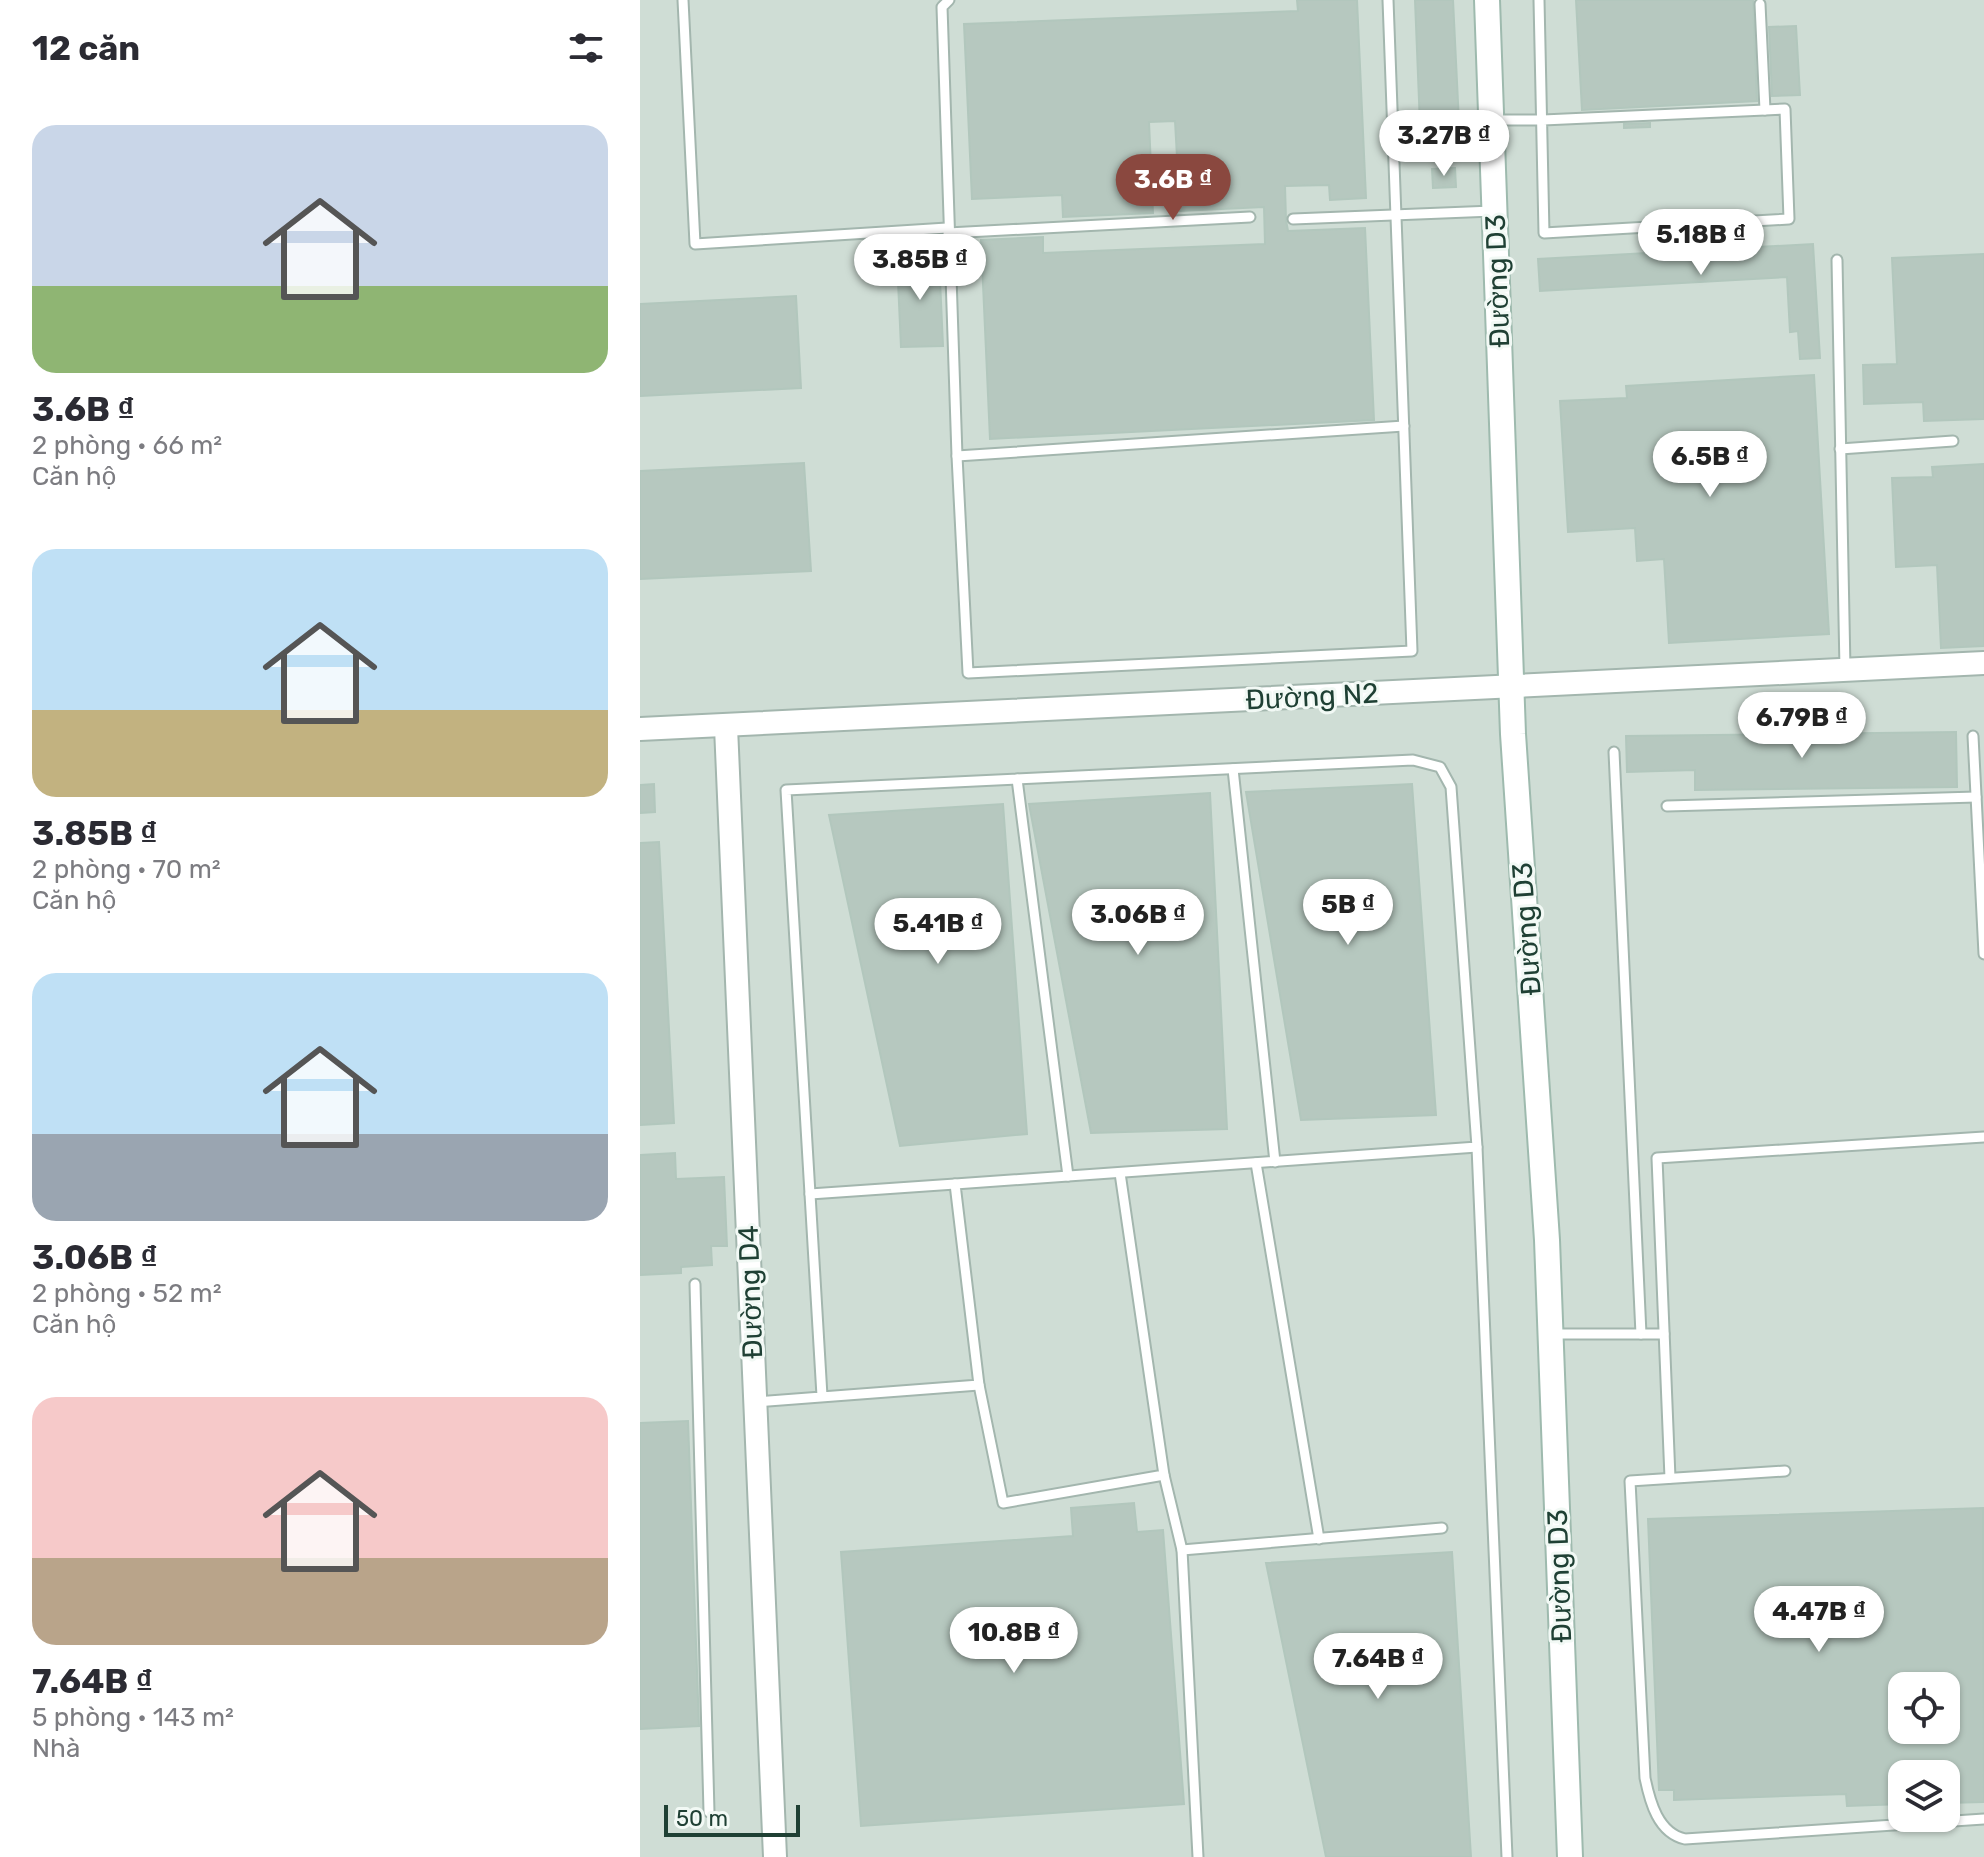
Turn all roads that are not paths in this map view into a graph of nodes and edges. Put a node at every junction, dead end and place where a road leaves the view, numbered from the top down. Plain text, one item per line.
1 (683, 0) edge
2 (949, 0) edge
3 (1388, 0) edge
4 (1487, 0) edge
5 (1539, 0) edge
6 (1760, 4) dead end
7 (1765, 110) junction
8 (1491, 120) junction
9 (1543, 120) junction
10 (1495, 211) junction
11 (1397, 213) junction
12 (1250, 217) dead end
13 (1293, 219) dead end
14 (948, 230) junction
15 (1837, 260) dead end
16 (1404, 426) junction
17 (1953, 441) dead end
18 (1840, 449) junction
19 (957, 456) junction
20 (1984, 663) edge
21 (1845, 669) junction
22 (1511, 685) junction
23 (726, 727) junction
24 (640, 729) edge
25 (1973, 736) dead end
26 (1614, 752) dead end
27 (1233, 769) junction
28 (1017, 779) junction
29 (1976, 797) junction
30 (1667, 806) dead end
31 (1984, 954) edge
32 (1984, 1137) edge
33 (1477, 1147) junction
34 (1275, 1162) junction
35 (1256, 1163) junction
36 (1120, 1173) junction
37 (1068, 1176) junction
38 (955, 1184) junction
39 (810, 1194) junction
40 (695, 1284) dead end
41 (1551, 1334) junction
42 (1641, 1334) junction
43 (1664, 1334) junction
44 (979, 1385) junction
45 (822, 1396) junction
46 (755, 1402) junction
47 (1785, 1471) dead end
48 (1164, 1475) junction
49 (1670, 1478) junction
50 (1442, 1528) dead end
51 (1319, 1539) junction
52 (1182, 1550) junction
53 (709, 1812) dead end
54 (1984, 1819) edge
55 (775, 1857) edge
56 (1198, 1857) edge
57 (1507, 1857) edge
58 (1570, 1857) edge

1 - 14 lane
2 - 14 lane
3 - 11 lane
4 - 8 main road, Đường D3
5 - 9 lane
6 - 7 lane
7 - 9 lane
7 - 9 lane
8 - 9 lane
8 - 10 main road, Đường D3
10 - 11 lane
10 - 22 main road, Đường D3
11 - 13 lane
11 - 16 lane
12 - 14 lane
14 - 19 lane
15 - 18 lane
16 - 19 lane
16 - 19 lane
17 - 18 lane
18 - 21 lane
20 - 21 street, Đường N2
21 - 22 street, Đường N2
22 - 23 street, Đường N2
22 - 41 main road, Đường D3
23 - 24 street, Đường N2
23 - 46 street, Đường D4
25 - 29 lane
26 - 42 lane
27 - 28 lane
27 - 33 lane
27 - 34 lane
28 - 37 lane
28 - 39 lane
29 - 30 lane
29 - 31 lane
32 - 43 lane
33 - 34 lane
33 - 57 lane
34 - 35 lane
35 - 36 lane
35 - 51 lane
36 - 37 lane
36 - 48 lane
37 - 38 lane
38 - 39 lane
38 - 44 lane
39 - 45 lane
40 - 53 lane
41 - 42 lane
41 - 58 main road, Đường D3
42 - 43 lane
43 - 49 lane
44 - 45 lane
44 - 48 lane
45 - 46 lane
46 - 55 street, Đường D4
47 - 49 lane
48 - 52 lane
49 - 54 lane
50 - 51 lane
51 - 52 lane
52 - 56 lane

